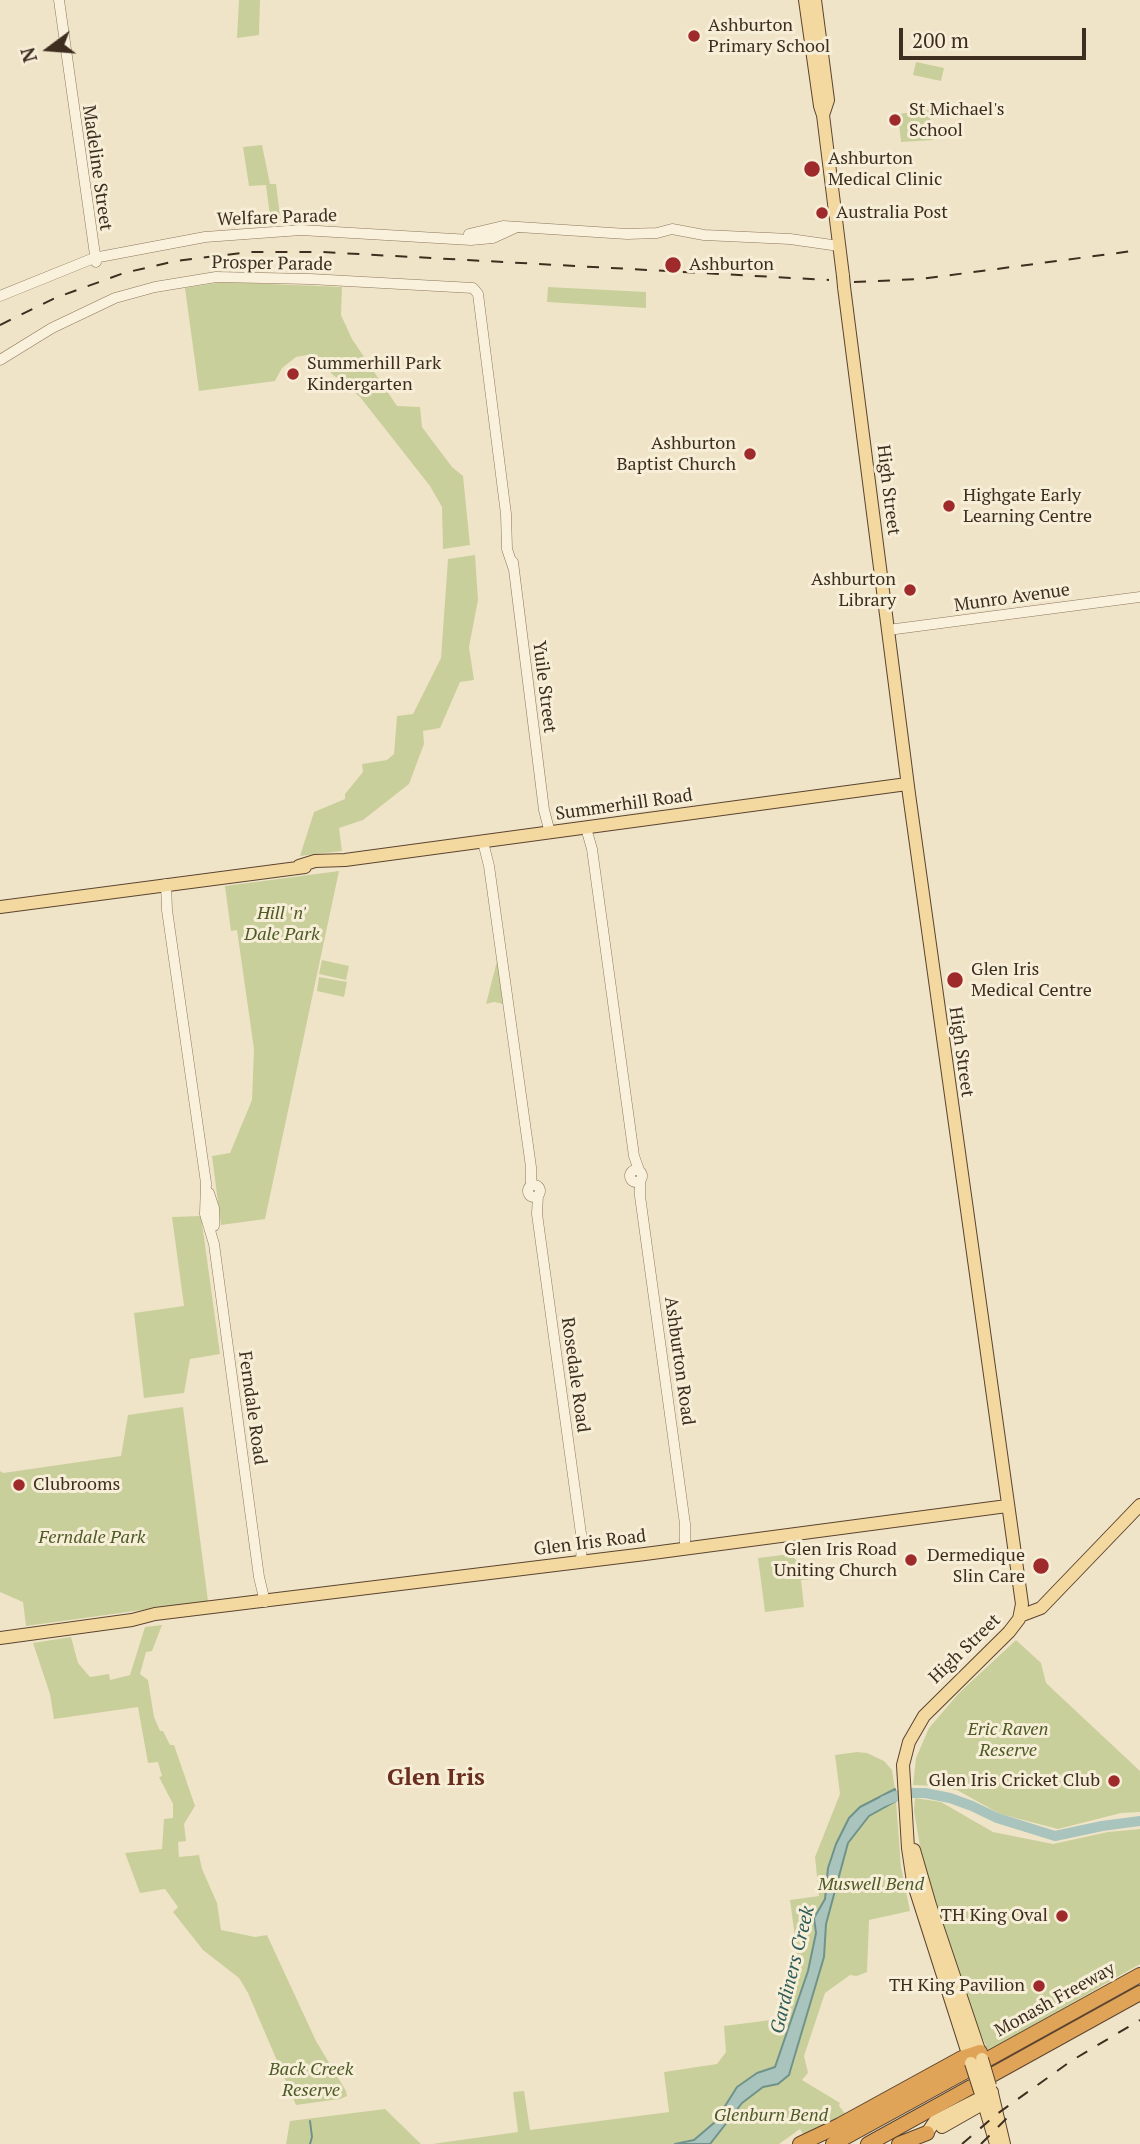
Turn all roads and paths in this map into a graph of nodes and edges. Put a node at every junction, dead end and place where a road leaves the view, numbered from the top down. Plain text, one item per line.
1 (59, 0) edge
2 (805, 0) edge
3 (815, 0) edge
4 (823, 115) junction
5 (838, 240) junction
6 (95, 260) junction
7 (477, 291) joint
8 (0, 296) edge
9 (2, 356) edge
10 (1140, 597) edge
11 (888, 630) junction
12 (907, 784) junction
13 (589, 828) junction
14 (547, 833) junction
15 (486, 841) junction
16 (163, 885) junction
17 (0, 907) edge
18 (1140, 1505) edge
19 (1007, 1506) junction
20 (688, 1548) junction
21 (584, 1562) junction
22 (262, 1602) junction
23 (1020, 1616) junction
24 (0, 1638) edge
25 (1140, 1975) edge
26 (1140, 1993) edge
27 (975, 2058) junction
28 (985, 2091) junction
29 (927, 2133) joint
30 (904, 2143) edge
31 (800, 2144) edge
32 (834, 2144) edge
33 (867, 2144) edge
34 (996, 2144) edge
35 (1004, 2144) edge

1 - 6 street, Madeline Street
2 - 4 main road, High Street
3 - 4 main road, High Street
4 - 5 main road, High Street
5 - 6 street, Welfare Parade
5 - 11 main road, High Street
6 - 8 street, Welfare Parade
7 - 9 street, Prosper Parade
7 - 14 street, Yuile Street
10 - 11 street, Munro Avenue
11 - 12 main road, High Street
12 - 13 main road, Summerhill Road
12 - 19 main road, High Street
13 - 14 main road, Summerhill Road
13 - 20 street, Ashburton Road
14 - 15 main road, Summerhill Road
15 - 16 main road, Summerhill Road
15 - 21 street, Rosedale Road
16 - 17 main road, Summerhill Road
16 - 22 street, Ferndale Road
18 - 23 main road
19 - 20 main road, Glen Iris Road
19 - 23 main road, High Street
20 - 21 main road, Glen Iris Road
21 - 22 main road, Glen Iris Road
22 - 24 main road, Glen Iris Road
23 - 27 main road, High Street
25 - 27 highway, Monash Freeway
26 - 28 highway, Monash Freeway
27 - 28 main road, High Street, bridge
27 - 31 highway
27 - 32 highway, Monash Freeway
28 - 29 main road
28 - 33 highway, Monash Freeway
28 - 34 main road, High Street
28 - 35 main road, High Street
29 - 30 highway

